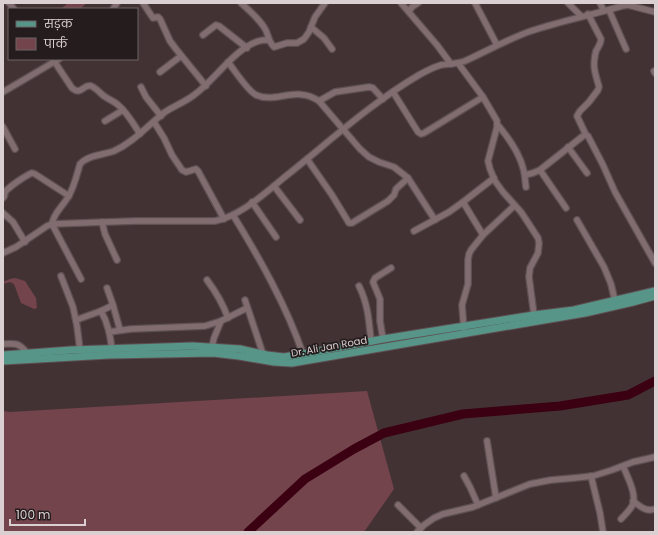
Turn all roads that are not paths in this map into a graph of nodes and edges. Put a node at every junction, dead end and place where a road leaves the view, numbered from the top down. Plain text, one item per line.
1 (143, 3) edge
2 (241, 3) edge
3 (325, 3) edge
4 (401, 3) edge
5 (418, 3) edge
6 (475, 3) edge
7 (568, 3) edge
8 (600, 3) edge
9 (606, 10) junction
10 (408, 11) junction
11 (655, 12) edge
12 (588, 14) junction
13 (580, 16) junction
14 (311, 27) junction
15 (203, 35) dead end
16 (268, 40) junction
17 (497, 45) junction
18 (247, 48) junction
19 (332, 49) dead end
20 (626, 49) dead end
21 (181, 56) junction
22 (57, 60) edge
23 (228, 62) junction
24 (458, 63) junction
25 (451, 64) junction
26 (160, 72) dead end
27 (141, 86) dead end
28 (206, 86) junction
29 (3, 92) edge
30 (393, 92) junction
31 (483, 97) junction
32 (383, 100) junction
33 (319, 101) junction
34 (124, 110) junction
35 (161, 116) junction
36 (105, 121) dead end
37 (154, 122) junction
38 (497, 124) junction
39 (3, 127) edge
40 (343, 130) junction
41 (140, 134) junction
42 (586, 135) junction
43 (568, 147) junction
44 (15, 149) dead end
45 (307, 159) junction
46 (540, 170) junction
47 (587, 173) dead end
48 (525, 175) junction
49 (408, 178) junction
50 (494, 178) junction
51 (274, 186) junction
52 (526, 187) dead end
53 (69, 196) junction
54 (3, 198) edge
55 (252, 202) junction
56 (463, 202) junction
57 (514, 206) junction
58 (566, 208) dead end
59 (3, 213) edge
60 (233, 215) junction
61 (224, 219) junction
62 (300, 220) dead end
63 (435, 220) junction
64 (577, 220) dead end
65 (102, 222) junction
66 (52, 224) junction
67 (414, 231) dead end
68 (483, 235) junction
69 (276, 237) dead end
70 (25, 242) junction
71 (3, 253) edge
72 (117, 260) dead end
73 (655, 263) edge
74 (392, 268) dead end
75 (61, 276) dead end
76 (81, 279) dead end
77 (207, 280) dead end
78 (359, 286) dead end
79 (107, 288) dead end
80 (655, 290) edge
81 (655, 296) edge
82 (245, 300) dead end
83 (615, 301) junction
84 (114, 305) junction
85 (246, 308) junction
86 (100, 311) junction
87 (534, 315) junction
88 (228, 318) junction
89 (76, 320) junction
90 (221, 321) junction
91 (120, 330) junction
92 (464, 330) junction
93 (109, 332) junction
94 (383, 339) junction
95 (371, 341) junction
96 (3, 344) edge
97 (212, 347) junction
98 (112, 349) junction
99 (80, 350) junction
100 (27, 353) junction
101 (263, 354) junction
102 (303, 354) junction
103 (3, 355) edge
104 (3, 361) edge
105 (487, 441) dead end
106 (655, 457) edge
107 (623, 466) junction
108 (464, 476) dead end
109 (591, 476) junction
110 (496, 498) junction
111 (633, 502) junction
112 (398, 505) dead end
113 (478, 505) junction
114 (655, 509) edge
115 (621, 519) dead end
116 (419, 530) edge
117 (603, 532) edge

1 - 21 street
2 - 16 street
3 - 14 street
4 - 10 street
5 - 10 street
6 - 17 street
7 - 13 street
8 - 9 street
9 - 11 street
9 - 12 street
9 - 20 street
10 - 25 street
12 - 13 street
12 - 42 street
13 - 17 street
14 - 16 street
14 - 19 street
15 - 18 street
16 - 18 street
17 - 24 street
18 - 23 street
21 - 26 street
21 - 28 street
22 - 29 street
22 - 34 street
23 - 28 street
23 - 33 street
24 - 25 street
24 - 31 street
25 - 30 street
27 - 35 street
28 - 35 street
30 - 31 street
30 - 32 street
31 - 38 street
32 - 33 street
32 - 40 street
33 - 40 street
34 - 36 street
34 - 41 street
35 - 37 street
37 - 41 street
37 - 61 street
38 - 48 street
38 - 50 street
39 - 44 street
40 - 45 street
40 - 49 street
41 - 53 street
42 - 43 street
42 - 73 street
43 - 46 street
43 - 47 street
45 - 49 street
45 - 51 street
46 - 48 street
46 - 58 street
48 - 52 street
49 - 63 street
50 - 56 street
50 - 57 street
51 - 55 street
51 - 62 street
53 - 54 street
53 - 66 street
55 - 60 street
55 - 69 street
56 - 63 street
56 - 68 street
57 - 68 street
57 - 87 street
59 - 70 street
60 - 61 street
60 - 102 street
61 - 65 street
63 - 67 street
64 - 83 street
65 - 66 street
65 - 72 street
66 - 70 street
66 - 76 street
68 - 92 street
70 - 71 street
74 - 94 street
75 - 89 street
77 - 88 street
78 - 95 street
79 - 84 street
80 - 83 main road, Dr. Ali Jan Road
81 - 92 main road, Dr. Ali Jan Road
82 - 85 street
83 - 87 main road, Dr. Ali Jan Road
84 - 86 street
84 - 91 street
85 - 88 street
85 - 101 street
86 - 89 street
86 - 93 street
87 - 92 main road, Dr. Ali Jan Road
88 - 90 street
89 - 99 street
90 - 91 street
90 - 97 street
91 - 93 street
92 - 94 main road, Dr. Ali Jan Road
92 - 104 main road, Dr. Ali Jan Road
93 - 98 street
94 - 95 main road, Dr. Ali Jan Road
95 - 102 main road, Dr. Ali Jan Road
96 - 100 street
97 - 98 main road, Dr. Ali Jan Road
97 - 101 main road, Dr. Ali Jan Road
98 - 99 main road, Dr. Ali Jan Road
99 - 100 main road, Dr. Ali Jan Road
100 - 103 main road, Dr. Ali Jan Road
101 - 102 main road, Dr. Ali Jan Road
105 - 110 street
106 - 107 street
107 - 109 street
107 - 111 street
108 - 113 street
109 - 110 street
109 - 117 street
110 - 113 street
111 - 114 street
111 - 115 street
112 - 116 street
113 - 116 street

